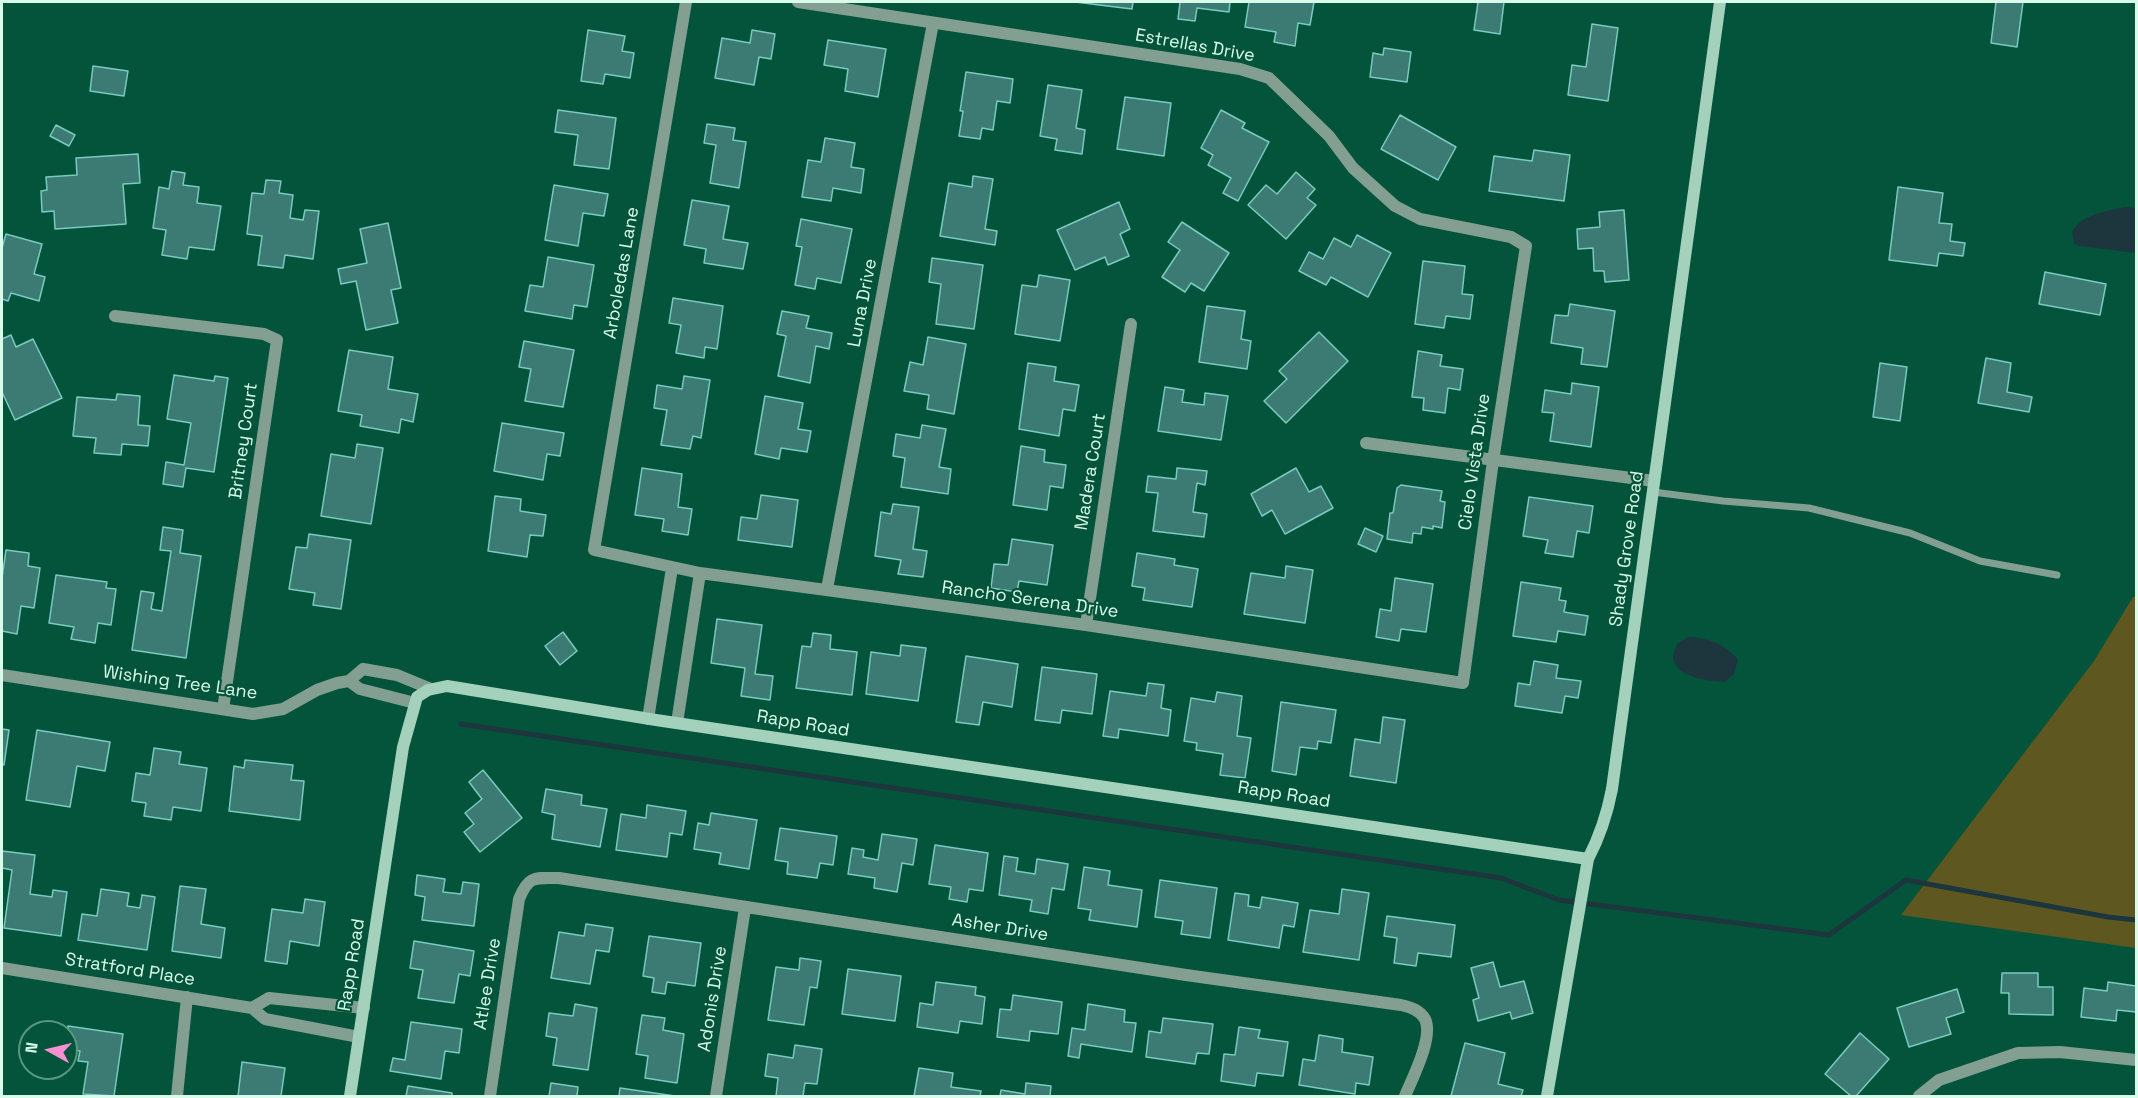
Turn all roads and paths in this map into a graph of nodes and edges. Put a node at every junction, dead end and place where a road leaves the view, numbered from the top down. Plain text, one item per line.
1 (686, 2) edge
2 (798, 2) edge
3 (1720, 2) edge
4 (933, 23) junction
5 (1526, 246) joint
6 (115, 316) dead end
7 (1131, 324) dead end
8 (1366, 443) dead end
9 (1493, 460) junction
10 (1653, 487) junction
11 (594, 550) joint
12 (672, 568) junction
13 (700, 573) junction
14 (2057, 575) dead end
15 (827, 589) junction
16 (1086, 625) junction
17 (2, 675) edge
18 (349, 681) junction
19 (1462, 683) joint
20 (431, 689) junction
21 (415, 703) junction
22 (223, 709) junction
23 (648, 719) junction
24 (676, 723) junction
25 (1588, 859) junction
26 (529, 880) joint
27 (745, 908) junction
28 (2, 968) edge
29 (187, 997) junction
30 (252, 1008) junction
31 (364, 1008) junction
32 (359, 1037) junction
33 (2136, 1060) edge
34 (177, 1096) edge
35 (350, 1096) edge
36 (490, 1096) edge
37 (716, 1096) edge
38 (1405, 1096) edge
39 (1547, 1096) edge
40 (1919, 1096) edge

1 - 11 street, Arboledas Lane
2 - 4 street, Estrellas Drive
3 - 10 street, Shady Grove Road
4 - 5 street, Estrellas Drive
4 - 15 street, Luna Drive
5 - 9 street, Cielo Vista Drive
6 - 22 street, Britney Court
7 - 16 street, Madera Court
8 - 9 street
9 - 10 street
9 - 19 street, Cielo Vista Drive
10 - 14 lane
10 - 25 street, Shady Grove Road
11 - 12 street, Rancho Serena Drive
12 - 13 street, Rancho Serena Drive
12 - 23 street
13 - 15 street, Rancho Serena Drive
13 - 24 street
15 - 16 street, Rancho Serena Drive
16 - 19 street, Rancho Serena Drive
17 - 22 street, Wishing Tree Lane
18 - 20 street, Wishing Tree Lane
18 - 21 street
18 - 22 street, Wishing Tree Lane
20 - 21 street
20 - 23 street, Rapp Road
21 - 31 street, Rapp Road
23 - 24 street, Rapp Road
24 - 25 street, Rapp Road
25 - 39 street, Shady Grove Road
26 - 27 street, Asher Drive
26 - 36 street, Atlee Drive
27 - 37 street, Adonis Drive
27 - 38 street, Asher Drive
28 - 29 street, Stratford Place
29 - 30 street, Stratford Place
29 - 34 street
30 - 31 street, Stratford Place
30 - 32 street, Stratford Place
31 - 32 street, Rapp Road
32 - 35 street, Rapp Road
33 - 40 street

